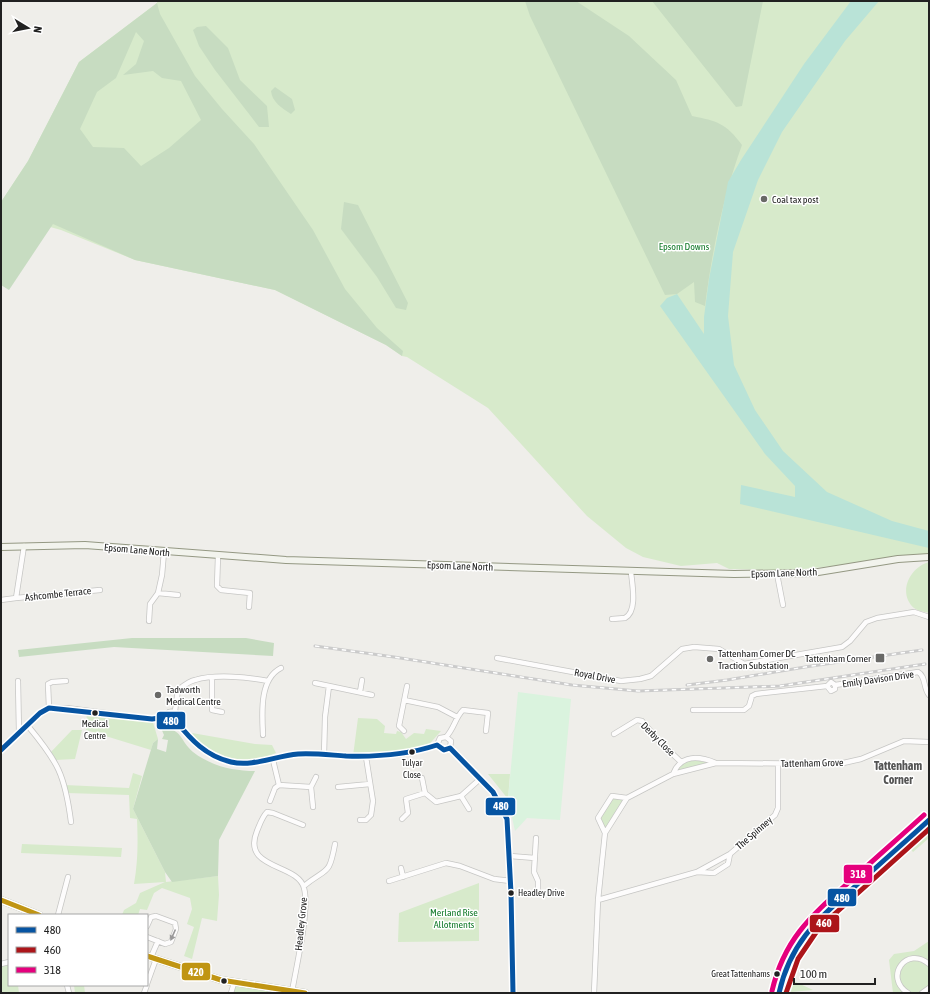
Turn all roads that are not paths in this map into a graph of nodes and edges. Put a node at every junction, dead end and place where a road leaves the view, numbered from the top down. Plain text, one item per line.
1 (24, 546) junction
2 (1, 547) edge
3 (164, 552) junction
4 (218, 556) junction
5 (929, 557) edge
6 (631, 572) junction
7 (777, 574) junction
8 (100, 590) dead end
9 (158, 593) junction
10 (178, 595) dead end
11 (16, 598) junction
12 (1, 600) edge
13 (783, 605) dead end
14 (250, 607) dead end
15 (929, 617) edge
16 (612, 619) dead end
17 (149, 621) dead end
18 (497, 658) dead end
19 (282, 668) dead end
20 (212, 678) junction
21 (18, 680) dead end
22 (362, 680) dead end
23 (66, 681) dead end
24 (268, 681) junction
25 (315, 683) dead end
26 (329, 686) junction
27 (407, 686) dead end
28 (360, 692) junction
29 (372, 695) dead end
30 (929, 695) edge
31 (404, 700) junction
32 (49, 708) junction
33 (175, 710) junction
34 (692, 710) dead end
35 (222, 712) dead end
36 (167, 717) junction
37 (457, 718) junction
38 (176, 720) junction
39 (28, 726) junction
40 (404, 731) dead end
41 (486, 731) dead end
42 (19, 733) junction
43 (614, 734) dead end
44 (263, 735) dead end
45 (446, 737) junction
46 (929, 742) edge
47 (437, 745) junction
48 (450, 748) junction
49 (1, 750) edge
50 (324, 755) junction
51 (366, 757) junction
52 (273, 760) junction
53 (681, 762) junction
54 (716, 763) junction
55 (778, 764) junction
56 (673, 774) junction
57 (316, 777) dead end
58 (422, 778) dead end
59 (480, 779) junction
60 (370, 784) junction
61 (279, 785) junction
62 (311, 787) junction
63 (338, 787) dead end
64 (425, 792) junction
65 (460, 796) junction
66 (627, 798) junction
67 (270, 801) dead end
68 (313, 807) dead end
69 (469, 809) dead end
70 (402, 819) dead end
71 (360, 820) dead end
72 (929, 820) edge
73 (71, 822) dead end
74 (303, 825) dead end
75 (604, 833) junction
76 (536, 838) dead end
77 (335, 844) dead end
78 (730, 854) junction
79 (510, 856) junction
80 (535, 858) junction
81 (401, 868) dead end
82 (697, 872) junction
83 (68, 877) dead end
84 (403, 877) junction
85 (389, 881) dead end
86 (511, 881) junction
87 (304, 886) junction
88 (538, 892) dead end
89 (1, 900) edge
90 (598, 900) junction
91 (36, 914) edge
92 (58, 914) edge
93 (148, 924) edge
94 (148, 936) edge
95 (158, 941) junction
96 (151, 958) edge
97 (929, 964) edge
98 (148, 978) edge
99 (234, 983) junction
100 (929, 988) edge
101 (292, 992) junction
102 (232, 993) edge
103 (305, 993) edge
104 (513, 993) edge
105 (594, 993) edge
106 (779, 993) edge
107 (908, 993) edge
108 (922, 993) edge

1 - 2 main road, Epsom Lane North
1 - 3 main road, Epsom Lane North
1 - 11 street
3 - 4 main road, Epsom Lane North
3 - 9 street
4 - 6 main road, Epsom Lane North
4 - 14 street
5 - 7 main road, Epsom Lane North
6 - 7 main road, Epsom Lane North
6 - 16 street
7 - 13 street
8 - 11 street, Ashcombe Terrace
9 - 10 street
9 - 17 street
11 - 12 street, Ashcombe Terrace
15 - 18 street, Royal Drive
19 - 24 street
20 - 24 street
20 - 33 street
20 - 35 street
21 - 42 street
22 - 28 street
23 - 32 street
24 - 44 street
25 - 26 street
26 - 28 street
26 - 50 street
27 - 31 street
28 - 29 street
30 - 34 street, Emily Davison Drive
31 - 37 street
31 - 40 street
32 - 36 street
32 - 39 street
33 - 36 street
33 - 38 street
36 - 38 street
37 - 41 street
37 - 45 street
38 - 52 street
39 - 42 street
39 - 73 street
42 - 49 street
43 - 53 street, Derby Close
45 - 47 street
45 - 48 street
46 - 55 street, Tattenham Grove
47 - 48 street
47 - 51 street
48 - 59 street
50 - 51 street
50 - 52 street
51 - 60 street
52 - 61 street
53 - 54 street, Tattenham Grove
53 - 56 street, Tattenham Grove
54 - 55 street, Tattenham Grove
54 - 56 street, Tattenham Grove
55 - 78 street, The Spinney
56 - 66 street, Tattenham Grove
57 - 62 street
58 - 64 street
59 - 65 street
59 - 79 street
60 - 63 street
60 - 71 street
61 - 62 street
61 - 67 street
62 - 68 street
64 - 65 street
64 - 70 street
65 - 69 street
66 - 75 street, Tattenham Grove
66 - 75 street, Tattenham Grove
72 - 106 main road
74 - 87 street, Headley Grove
75 - 90 street, Tattenham Grove
76 - 80 street
77 - 87 street
78 - 82 street, The Spinney
78 - 82 street, The Spinney
79 - 80 street
79 - 86 street
80 - 88 street
81 - 84 street
82 - 90 street, The Spinney
83 - 92 street
84 - 85 street
84 - 86 street
86 - 104 street
87 - 101 street, Headley Grove
89 - 91 main road
90 - 105 street, Tattenham Grove
93 -> 95 street
94 - 95 street
95 - 96 street
96 - 98 street
96 - 99 main road
97 - 107 street
99 - 101 main road
99 - 102 street
100 - 108 street
101 - 103 main road

